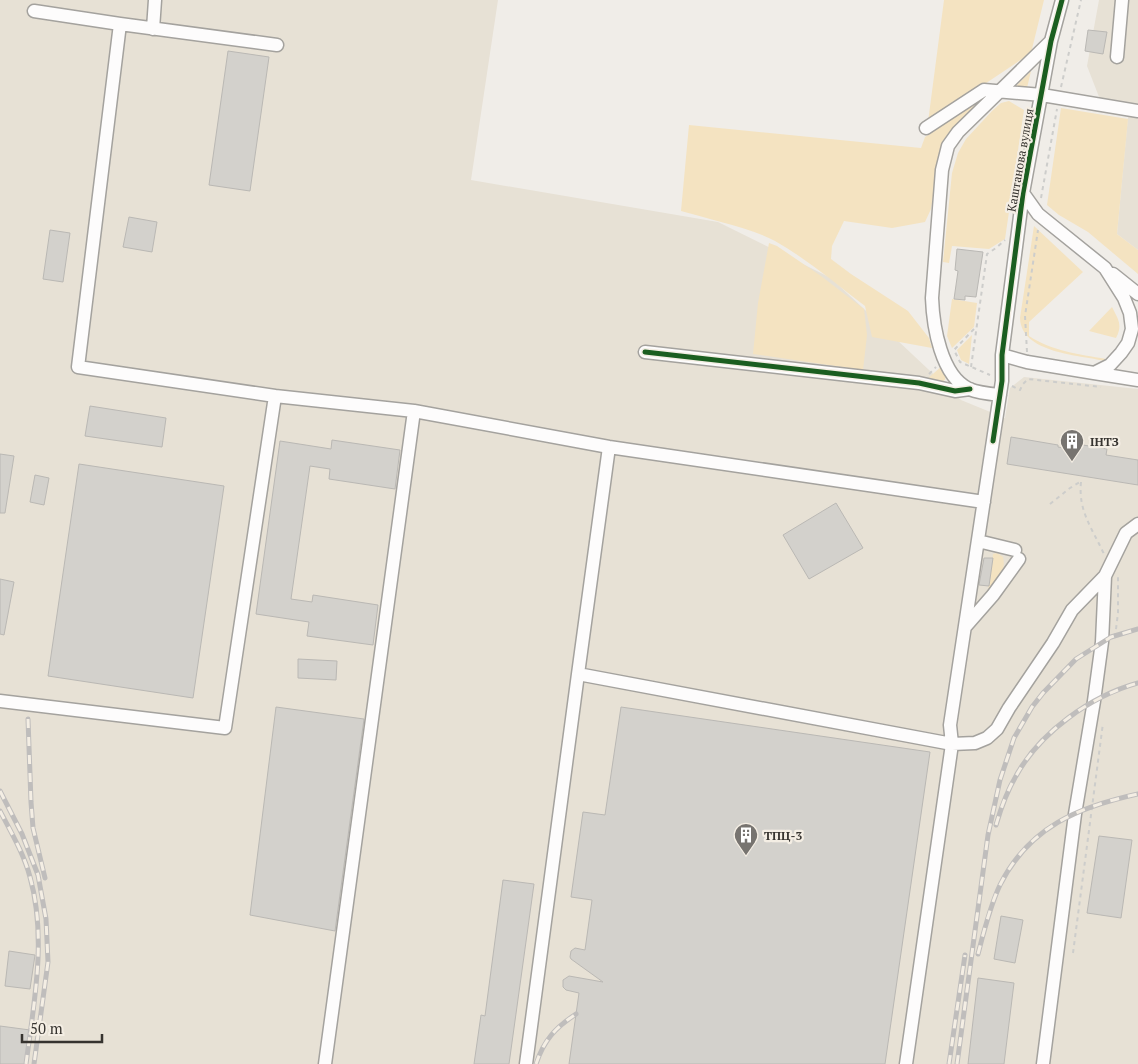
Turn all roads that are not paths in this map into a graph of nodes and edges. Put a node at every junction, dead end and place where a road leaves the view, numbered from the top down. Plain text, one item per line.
1 (155, 0) edge
2 (1062, 0) edge
3 (1122, 0) edge
4 (34, 11) dead end
5 (120, 24) junction
6 (153, 29) junction
7 (1051, 41) junction
8 (277, 45) dead end
9 (1117, 58) dead end
10 (999, 92) junction
11 (1042, 95) junction
12 (1138, 112) edge
13 (926, 128) dead end
14 (1023, 193) junction
15 (1105, 268) junction
16 (1138, 294) edge
17 (646, 352) dead end
18 (1002, 355) junction
19 (1094, 373) junction
20 (1138, 380) edge
21 (970, 390) junction
22 (1000, 395) junction
23 (275, 396) junction
24 (414, 411) junction
25 (609, 447) junction
26 (984, 502) junction
27 (1138, 524) edge
28 (978, 541) junction
29 (1108, 571) junction
30 (965, 627) junction
31 (578, 674) junction
32 (0, 701) edge
33 (952, 744) junction
34 (325, 1064) edge
35 (526, 1064) edge
36 (906, 1064) edge
37 (1043, 1064) edge

1 - 6 street
2 - 7 street, Каштанова вулиця
3 - 9 street
4 - 5 street
5 - 6 street
5 - 23 street
6 - 8 street
7 - 10 street
7 - 11 street, Каштанова вулиця
10 - 11 street
10 - 13 street
10 - 21 street
11 - 12 street
11 - 14 street, Каштанова вулиця
14 - 15 street, Каштанова вулиця
14 - 18 street, Каштанова вулиця
15 - 16 street, Каштанова вулиця
15 - 19 street, Каштанова вулиця
17 - 21 street
18 - 19 street
18 - 22 street, Каштанова вулиця
19 - 20 street
21 - 22 street
22 - 26 street, Каштанова вулиця
23 - 24 street
23 - 32 street
24 - 25 street
24 - 34 street
25 - 26 street
25 - 31 street
26 - 28 street, Каштанова вулиця
27 - 29 street
28 - 30 street, Каштанова вулиця
28 - 30 street
29 - 33 street
29 - 37 street
30 - 33 street, Каштанова вулиця
31 - 33 street
31 - 35 street
33 - 36 street, Каштанова вулиця

